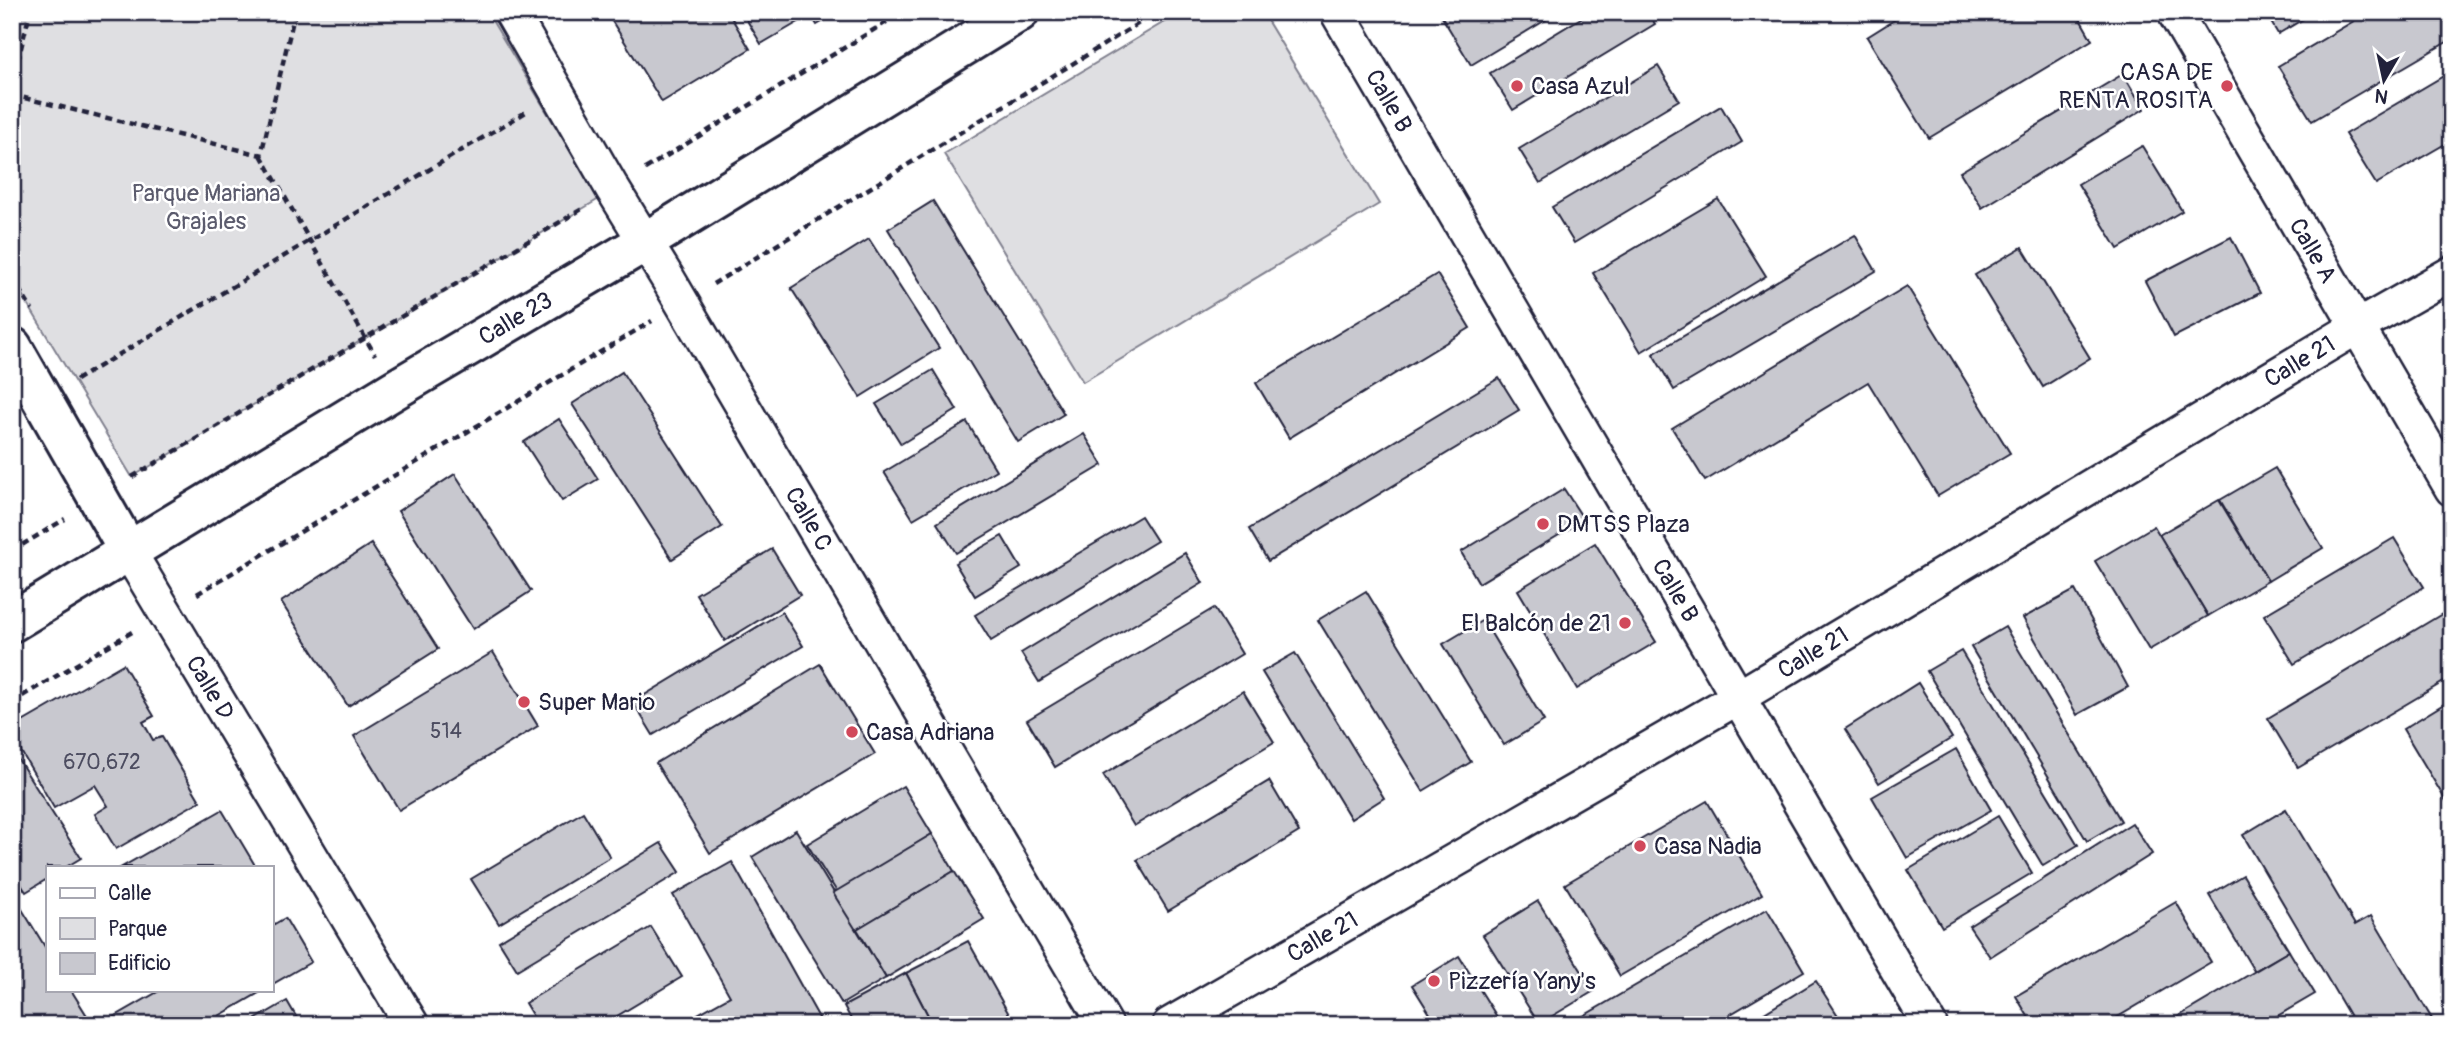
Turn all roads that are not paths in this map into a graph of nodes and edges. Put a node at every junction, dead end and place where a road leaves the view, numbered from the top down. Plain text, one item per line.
1 (511, 12) edge
2 (1019, 12) edge
3 (1337, 12) edge
4 (2174, 12) edge
5 (645, 242) junction
6 (2452, 273) edge
7 (2357, 327) junction
8 (12, 347) edge
9 (2452, 489) edge
10 (129, 552) junction
11 (12, 622) edge
12 (1737, 698) junction
13 (412, 1025) edge
14 (1105, 1025) edge
15 (1169, 1025) edge
16 (1930, 1025) edge

1 - 5 street, Calle C
2 - 5 main road, Calle 23
3 - 12 street, Calle B
4 - 7 street, Calle A
5 - 10 main road, Calle 23
5 - 14 street, Calle C
6 - 7 street, Calle 21
7 - 9 street, Calle A
7 - 12 street, Calle 21
8 - 10 main road, Calle D
10 - 11 main road, Calle 23
10 - 13 street, Calle D
12 - 15 street, Calle 21
12 - 16 street, Calle B

